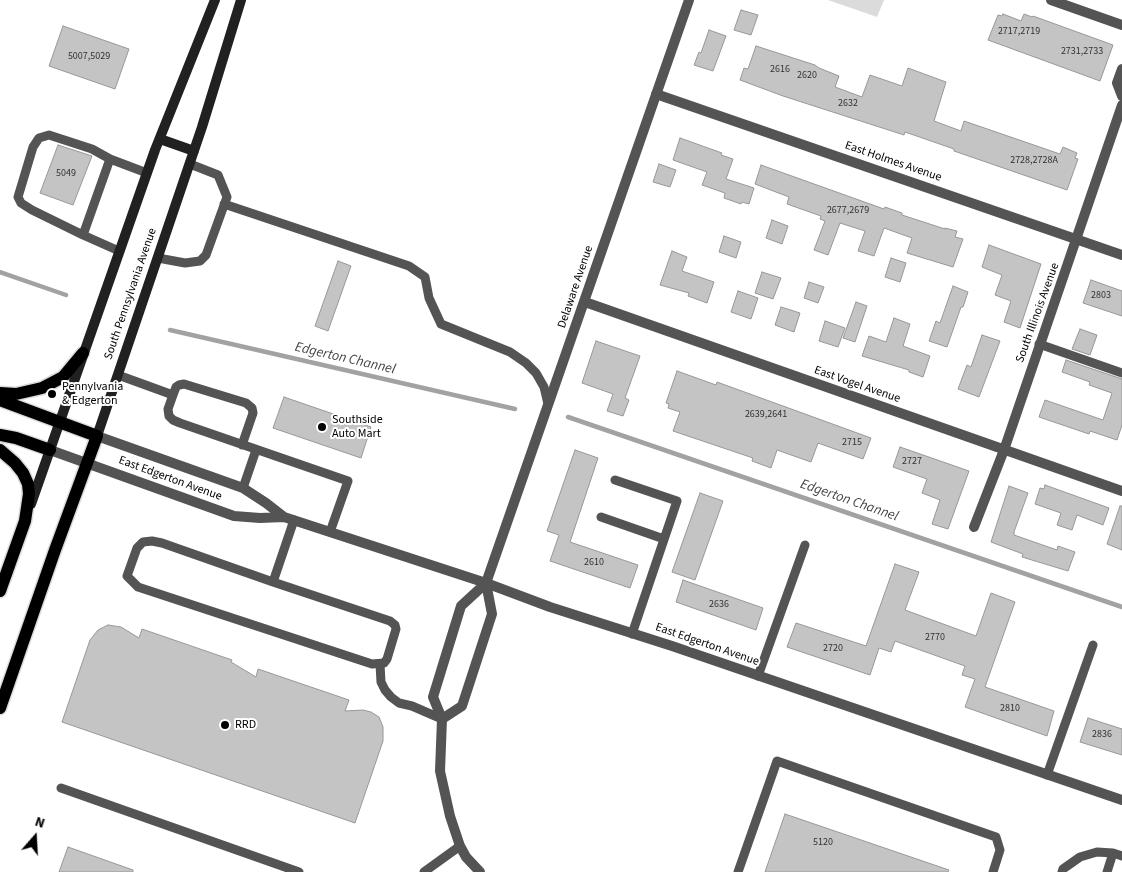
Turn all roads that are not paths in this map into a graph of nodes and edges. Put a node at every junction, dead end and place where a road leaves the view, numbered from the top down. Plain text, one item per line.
1 (214, 0) edge
2 (241, 0) edge
3 (689, 0) edge
4 (1051, 0) edge
5 (1122, 25) edge
6 (1122, 69) edge
7 (656, 94) junction
8 (1122, 96) edge
9 (1122, 105) edge
10 (160, 139) junction
11 (194, 151) junction
12 (110, 159) junction
13 (190, 164) junction
14 (147, 173) junction
15 (224, 204) junction
16 (83, 235) junction
17 (1077, 239) junction
18 (119, 251) junction
19 (1122, 255) edge
20 (158, 258) junction
21 (585, 302) junction
22 (1039, 344) junction
23 (83, 353) junction
24 (1122, 373) edge
25 (118, 376) junction
26 (0, 393) edge
27 (173, 394) junction
28 (0, 400) edge
29 (548, 404) junction
30 (59, 422) junction
31 (0, 435) edge
32 (97, 436) junction
33 (242, 445) junction
34 (0, 450) edge
35 (50, 450) junction
36 (256, 450) junction
37 (1004, 450) junction
38 (87, 463) junction
39 (615, 480) dead end
40 (243, 488) junction
41 (1122, 491) edge
42 (601, 517) dead end
43 (289, 518) junction
44 (25, 521) junction
45 (974, 527) dead end
46 (330, 532) junction
47 (664, 539) junction
48 (805, 545) dead end
49 (272, 582) junction
50 (486, 583) junction
51 (0, 591) edge
52 (632, 634) junction
53 (1093, 645) dead end
54 (380, 664) junction
55 (758, 676) junction
56 (0, 708) edge
57 (442, 719) junction
58 (1048, 774) junction
59 (62, 788) dead end
60 (1122, 800) edge
61 (460, 846) junction
62 (1118, 854) edge
63 (299, 872) edge
64 (424, 872) edge
65 (480, 872) edge
66 (738, 872) edge
67 (993, 872) edge
68 (1062, 872) edge
69 (1107, 872) edge

1 - 10 main road, South Pennsylvania Avenue
2 - 11 main road, South Pennsylvania Avenue
3 - 7 street, Delaware Avenue
4 - 5 street
6 - 8 street
7 - 17 street, East Holmes Avenue
7 - 21 street, Delaware Avenue
9 - 17 street, South Illinois Avenue
10 - 11 main road
10 - 14 main road, South Pennsylvania Avenue
11 - 13 main road, South Pennsylvania Avenue
12 - 14 lane
12 - 16 lane
12 - 16 lane
13 - 15 lane
13 - 20 main road, South Pennsylvania Avenue
14 - 18 main road, South Pennsylvania Avenue
15 - 20 lane
15 - 29 lane
16 - 18 lane
17 - 19 street, East Holmes Avenue
17 - 22 street, South Illinois Avenue
18 - 23 main road, South Pennsylvania Avenue
20 - 25 main road, South Pennsylvania Avenue
21 - 29 street, Delaware Avenue
21 - 37 street, East Vogel Avenue
22 - 24 lane
22 - 37 street, South Illinois Avenue
23 - 26 main road
23 - 30 main road, South Pennsylvania Avenue
25 - 27 lane
25 - 32 main road, South Pennsylvania Avenue
27 - 33 lane
27 - 33 lane
28 - 30 main road
29 - 50 street, Delaware Avenue
30 - 32 main road
30 - 35 main road, South Pennsylvania Avenue
31 - 35 main road
32 - 38 main road, South Pennsylvania Avenue
32 - 40 street, East Edgerton Avenue
33 - 36 lane
34 - 44 main road
35 - 38 street, East Edgerton Avenue
35 - 44 main road, South Pennsylvania Avenue
36 - 40 lane
36 - 46 lane
37 - 41 street, East Vogel Avenue
37 - 45 street, South Illinois Avenue
38 - 43 street, East Edgerton Avenue
38 - 56 main road, South Pennsylvania Avenue
39 - 47 lane
40 - 43 street, East Edgerton Avenue
42 - 47 lane
43 - 46 street, East Edgerton Avenue
43 - 49 lane
44 - 51 main road, South Pennsylvania Avenue
46 - 50 street, East Edgerton Avenue
47 - 52 lane
48 - 55 lane
49 - 54 lane
49 - 54 lane
50 - 52 street, East Edgerton Avenue
50 - 57 street
50 - 57 street
52 - 55 street, East Edgerton Avenue
53 - 58 lane
54 - 57 lane
55 - 58 street, East Edgerton Avenue
57 - 61 street
58 - 60 street, East Edgerton Avenue
59 - 63 lane
61 - 64 lane
61 - 65 street
62 - 68 lane
62 - 69 lane
66 - 67 lane

